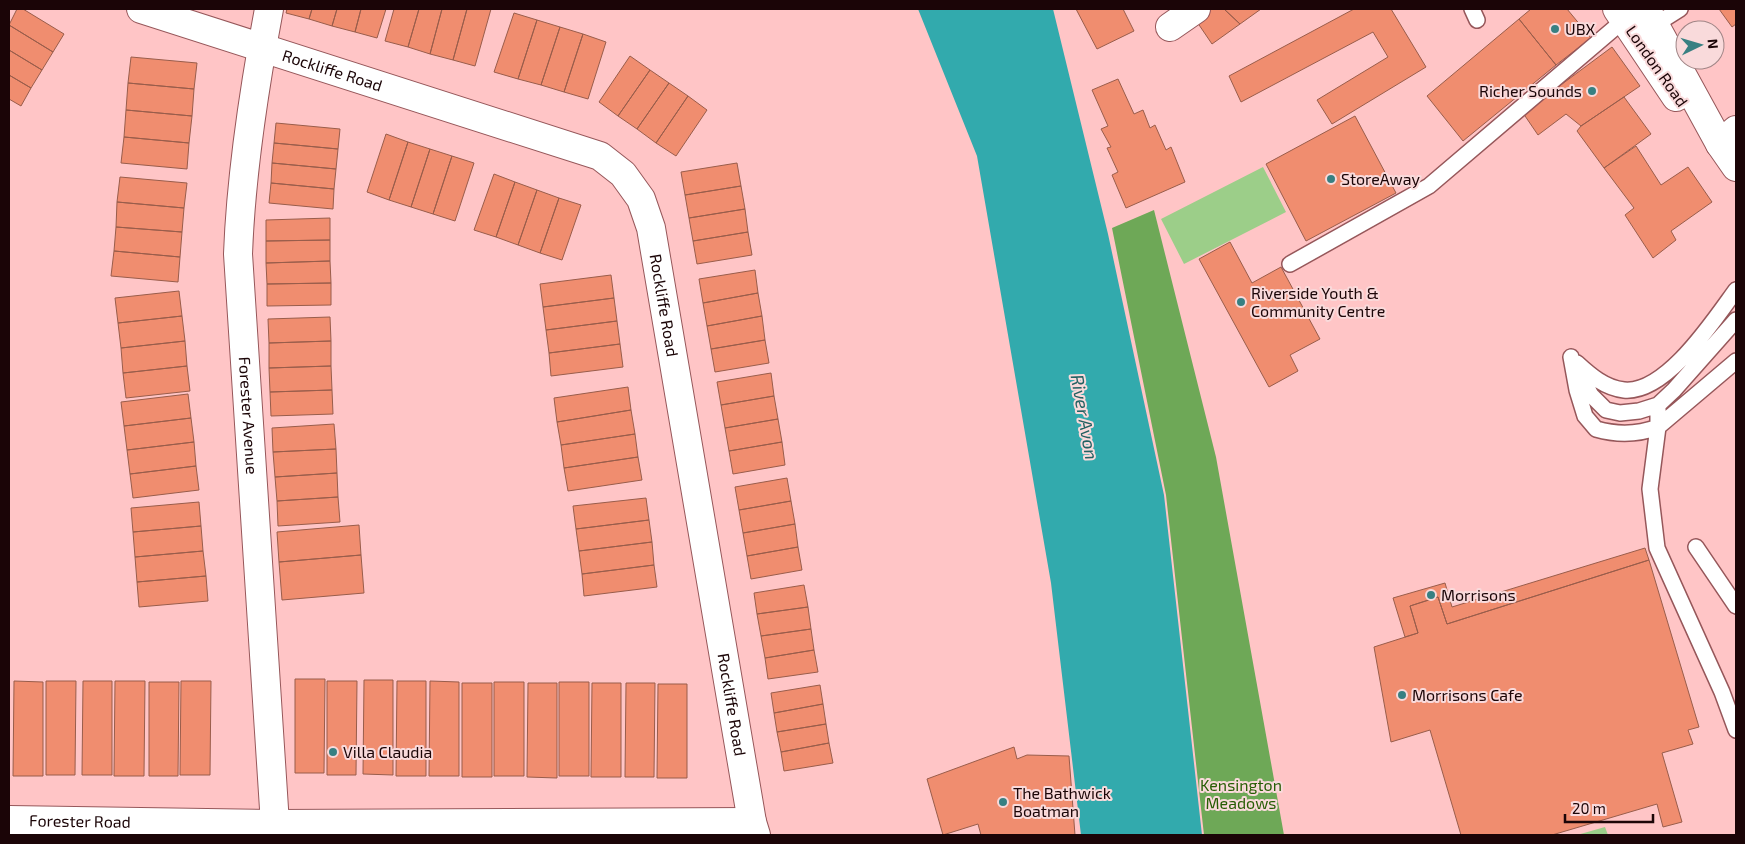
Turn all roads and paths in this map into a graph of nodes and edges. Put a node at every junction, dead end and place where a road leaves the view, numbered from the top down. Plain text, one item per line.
1 (141, 9) edge
2 (269, 9) edge
3 (1196, 9) edge
4 (1680, 9) edge
5 (1635, 19) edge
6 (1170, 27) dead end
7 (262, 47) junction
8 (1728, 137) edge
9 (1736, 167) edge
10 (1290, 264) dead end
11 (1736, 290) edge
12 (1736, 320) edge
13 (1571, 357) junction
14 (1736, 361) edge
15 (1625, 390) junction
16 (1658, 405) junction
17 (1606, 410) junction
18 (1658, 427) junction
19 (1596, 429) junction
20 (1696, 547) dead end
21 (1736, 606) edge
22 (1736, 730) edge
23 (9, 820) edge
24 (275, 824) junction
25 (84, 828) edge
26 (754, 828) edge
27 (485, 829) edge

1 - 7 main road, Rockliffe Road
2 - 7 main road, Forester Avenue
3 - 6 main road
4 - 5 lane
5 - 8 main road, London Road
5 - 10 lane
7 - 24 main road, Forester Avenue
7 - 26 main road, Rockliffe Road
8 - 9 main road, London Road
11 - 15 lane
12 - 16 lane
13 - 15 lane
13 - 17 lane
13 - 19 lane
14 - 18 lane
15 - 17 lane
16 - 17 lane
16 - 18 lane
17 - 19 lane
18 - 19 lane
18 - 22 lane
20 - 21 lane
23 - 25 main road, Forester Road
24 - 25 main road, Forester Road
24 - 27 main road, Forester Road
26 - 27 main road, Forester Road

